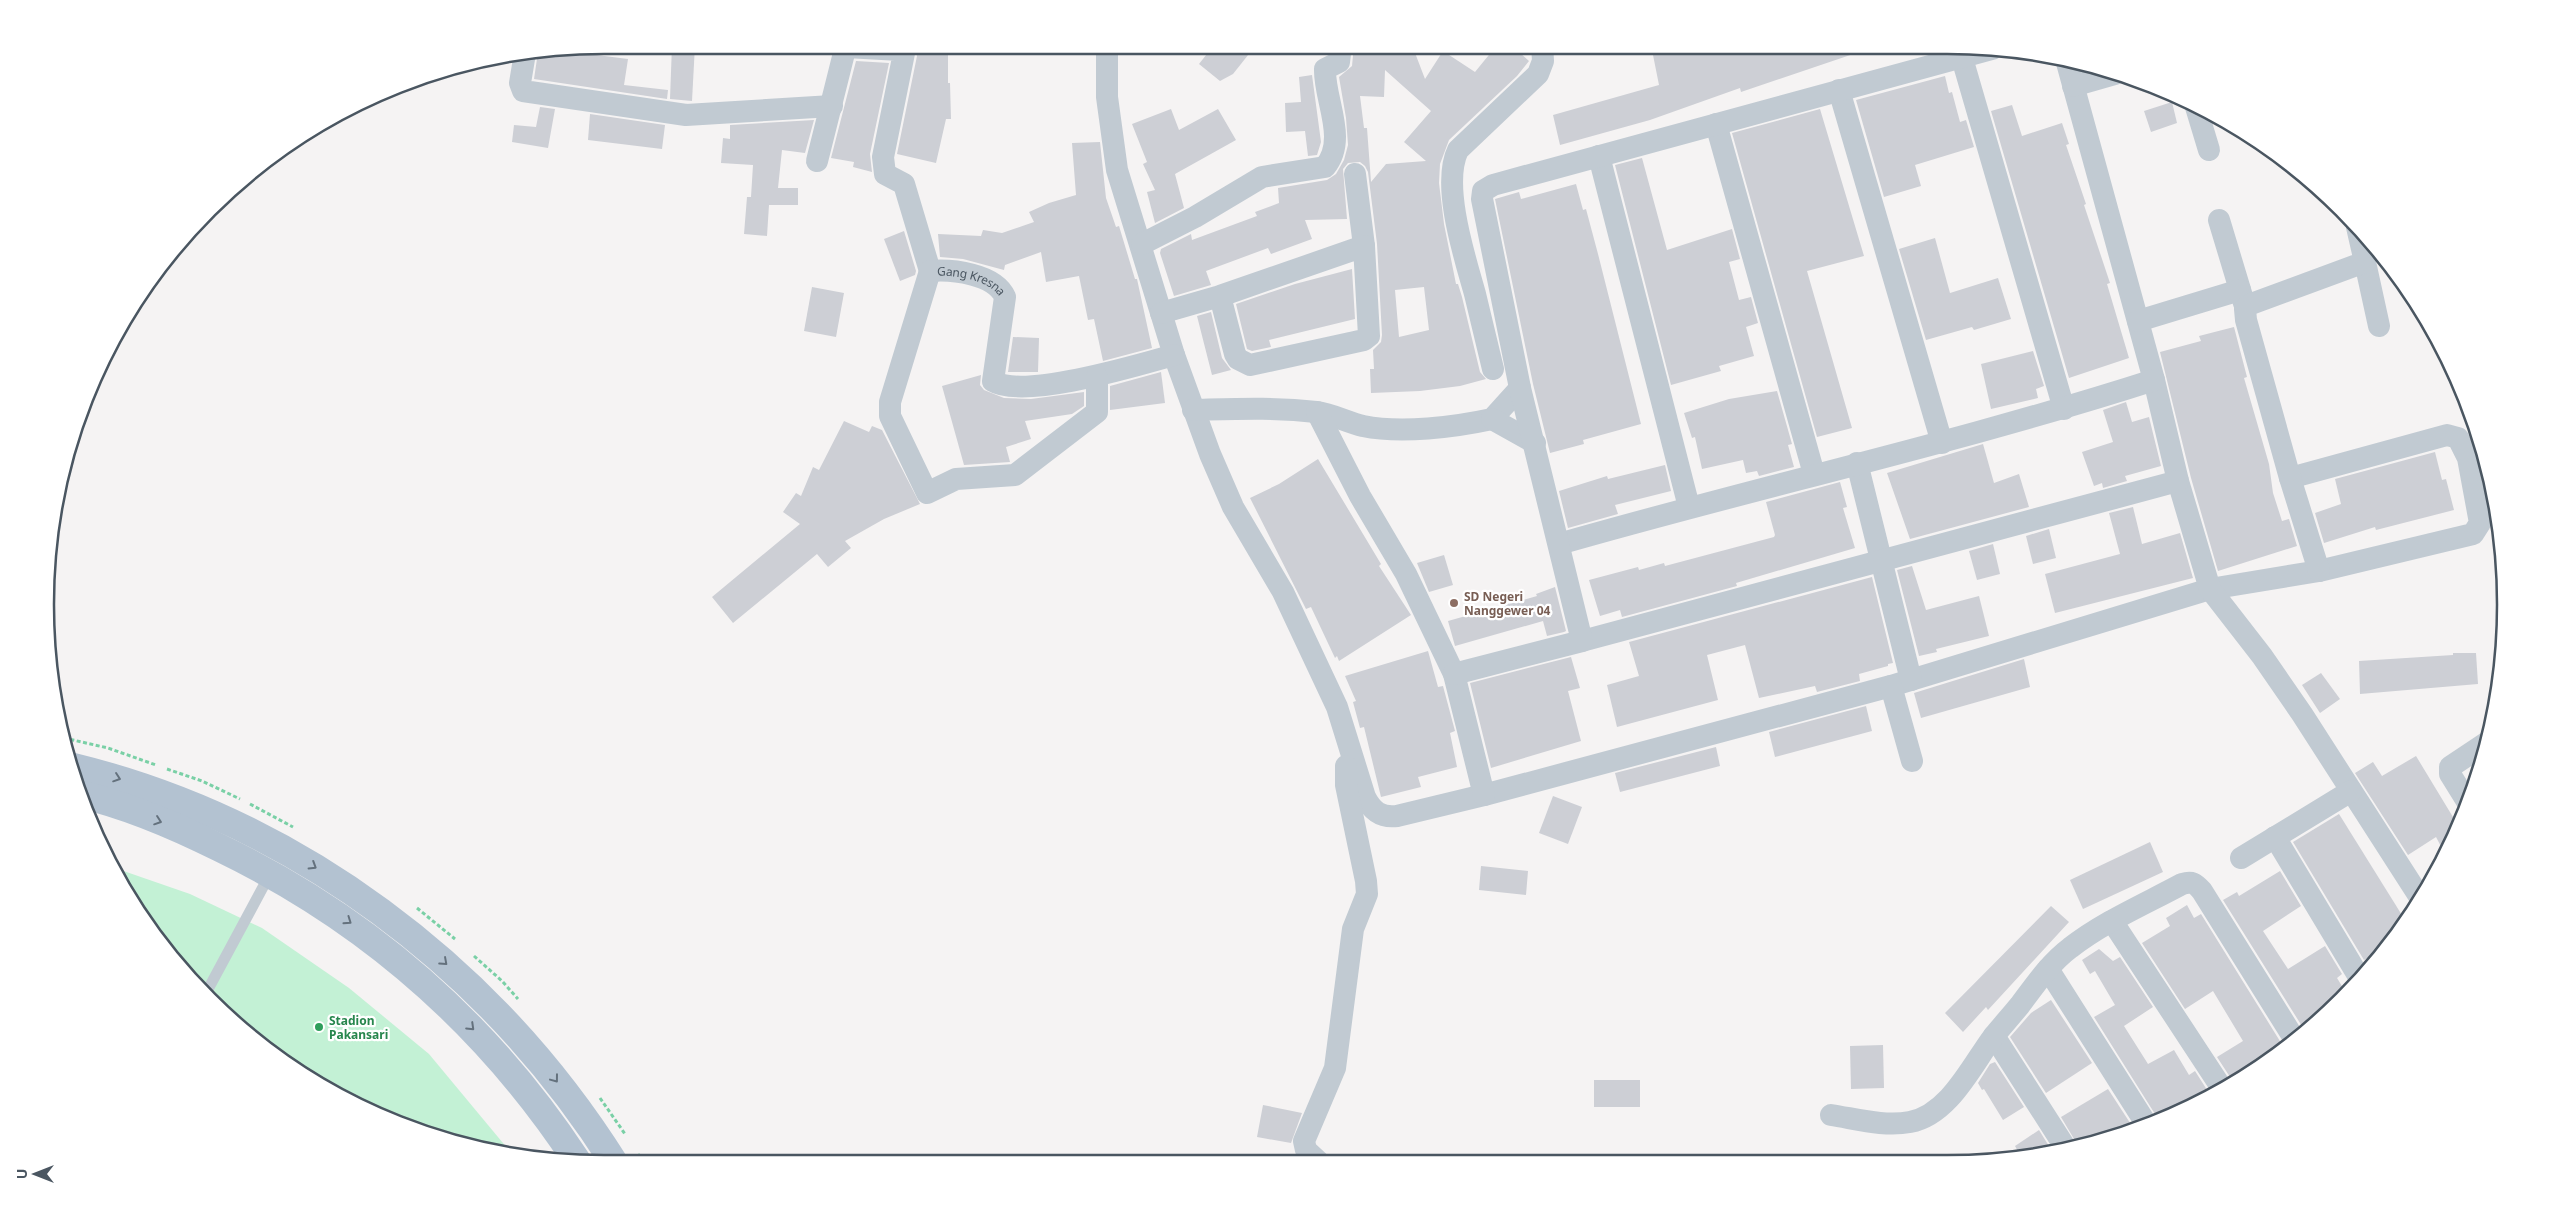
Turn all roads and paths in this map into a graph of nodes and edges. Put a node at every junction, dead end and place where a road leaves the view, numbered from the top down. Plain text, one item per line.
1 (844, 54) edge
2 (904, 54) edge
3 (1107, 54) edge
4 (1340, 54) edge
5 (1543, 54) edge
6 (1973, 55) edge
7 (1962, 58) junction
8 (523, 60) edge
9 (2068, 68) edge
10 (2104, 77) edge
11 (2073, 86) junction
12 (1839, 90) junction
13 (832, 106) junction
14 (2199, 116) edge
15 (1716, 124) junction
16 (2209, 150) dead end
17 (1599, 156) junction
18 (817, 161) dead end
19 (1355, 174) dead end
20 (2219, 220) dead end
21 (2360, 240) edge
22 (1142, 244) junction
23 (1364, 246) junction
24 (2365, 262) junction
25 (930, 271) junction
26 (1220, 296) junction
27 (2242, 299) junction
28 (1161, 313) junction
29 (2138, 321) junction
30 (2378, 326) dead end
31 (1174, 356) junction
32 (1493, 369) dead end
33 (1097, 377) junction
34 (2154, 380) junction
35 (1520, 388) junction
36 (2064, 409) junction
37 (1194, 410) junction
38 (1317, 412) junction
39 (1492, 419) junction
40 (1535, 443) junction
41 (1942, 443) junction
42 (1857, 464) junction
43 (1814, 474) junction
44 (2290, 478) junction
45 (2178, 481) junction
46 (1689, 507) junction
47 (1559, 544) junction
48 (1880, 560) junction
49 (2319, 571) junction
50 (2210, 589) junction
51 (1582, 640) junction
52 (1454, 674) junction
53 (1901, 683) junction
54 (1352, 749) junction
55 (2478, 749) edge
56 (1912, 761) dead end
57 (79, 768) edge
58 (2351, 791) junction
59 (1484, 795) junction
60 (2463, 795) edge
61 (89, 797) edge
62 (2275, 837) junction
63 (284, 848) junction
64 (2241, 858) dead end
65 (271, 872) junction
66 (2416, 891) edge
67 (2112, 921) junction
68 (2048, 969) junction
69 (2356, 973) edge
70 (208, 987) edge
71 (2291, 1034) edge
72 (1994, 1036) junction
73 (2218, 1083) edge
74 (1831, 1115) dead end
75 (2143, 1119) edge
76 (2062, 1143) edge
77 (573, 1154) edge
78 (609, 1155) edge
79 (1307, 1155) edge

1 - 13 street
2 - 25 street, Gang Kresna
3 - 22 street
4 - 22 street
5 - 32 street
6 - 7 street
7 - 12 street
7 - 36 street
8 - 13 street
9 - 11 street
10 - 11 street
11 - 29 street
12 - 15 street
12 - 41 street
13 - 18 street
14 - 16 street
15 - 17 street
15 - 43 street
17 - 35 street
17 - 46 street
19 - 23 street
20 - 27 street
21 - 24 street
22 - 28 street
23 - 26 street
23 - 26 street
24 - 27 street
24 - 30 street
25 - 33 street, Gang Kresna
25 - 33 street
26 - 28 street
27 - 29 street
27 - 44 street
28 - 31 street
29 - 34 street
31 - 33 street, Gang Kresna
31 - 37 street
34 - 36 street
34 - 45 street
35 - 39 street
35 - 40 street
36 - 41 street
37 - 38 street
37 - 54 street
38 - 39 street
38 - 52 street
39 - 40 street
40 - 47 street
41 - 42 street
42 - 43 street
42 - 48 street
43 - 46 street
44 - 49 street
44 - 49 street
45 - 48 street
45 - 50 street
46 - 47 street
47 - 51 street
48 - 51 street
48 - 53 street
49 - 50 street
50 - 53 street
50 - 58 street
51 - 52 street
52 - 59 street
53 - 56 street
53 - 59 street
54 - 59 street
54 - 79 street
55 - 60 street
57 -> 63 main road
58 - 62 street
58 - 66 street
61 -> 65 main road
62 - 64 street
62 - 69 street
63 - 65 lane
63 -> 78 main road
65 - 70 lane
65 -> 77 main road
67 - 68 street
67 - 71 street
67 - 73 street
68 - 72 street
68 - 75 street
72 - 74 street
72 - 76 street

